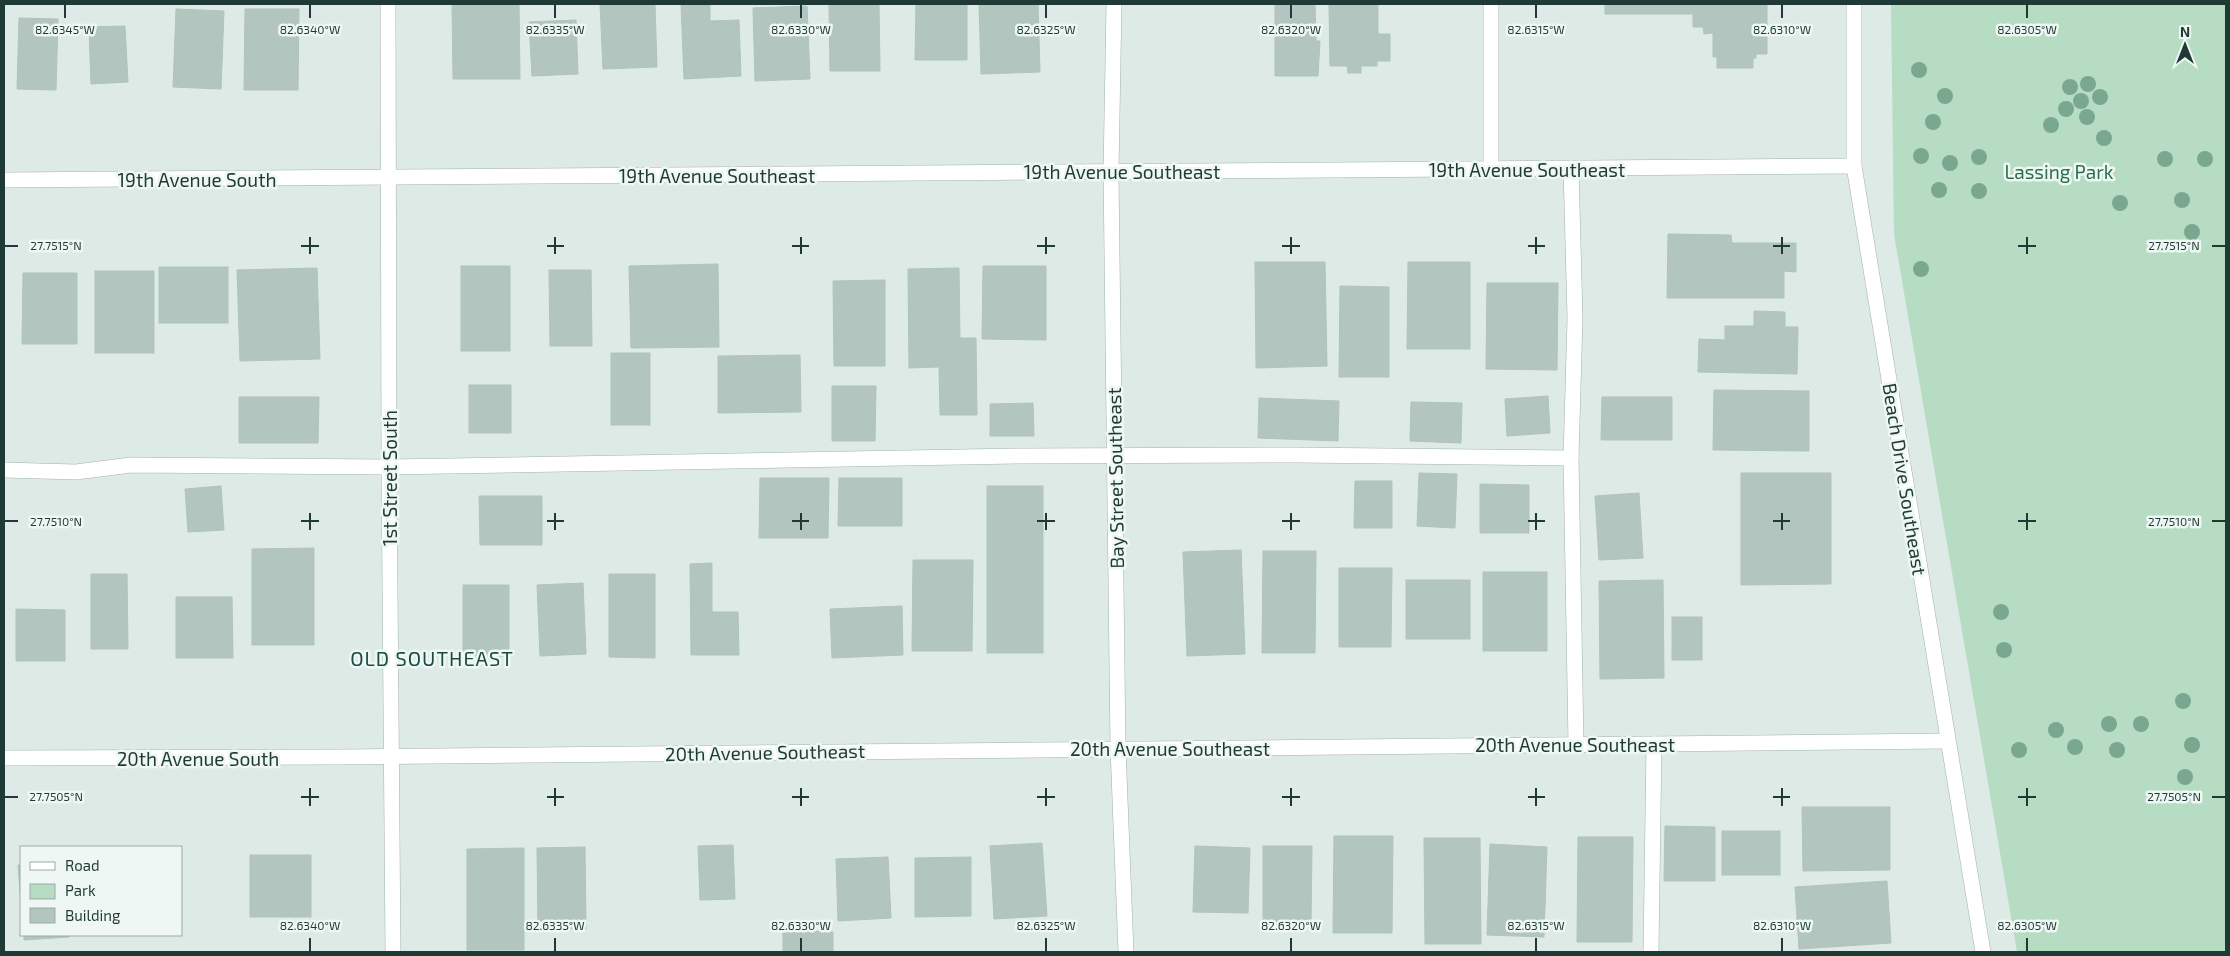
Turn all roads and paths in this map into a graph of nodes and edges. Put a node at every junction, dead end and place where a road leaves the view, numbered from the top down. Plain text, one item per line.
1 (388, 4) edge
2 (1114, 4) edge
3 (1490, 4) edge
4 (1854, 4) edge
5 (1854, 166) junction
6 (1571, 168) junction
7 (1491, 169) junction
8 (1111, 172) junction
9 (390, 177) junction
10 (4, 180) edge
11 (1114, 456) junction
12 (1571, 458) junction
13 (388, 467) junction
14 (4, 470) edge
15 (1947, 741) junction
16 (1576, 744) junction
17 (1654, 744) junction
18 (1118, 748) junction
19 (392, 756) junction
20 (4, 758) edge
21 (393, 952) edge
22 (1126, 952) edge
23 (1651, 952) edge
24 (1983, 952) edge

1 - 9 street, 1st Street South
2 - 8 street, Bay Street Southeast
3 - 7 street
4 - 5 street, Beach Drive Southeast
5 - 6 street, 19th Avenue Southeast
5 - 15 street, Beach Drive Southeast
6 - 7 street, 19th Avenue Southeast
6 - 12 street
7 - 8 street, 19th Avenue Southeast
8 - 9 street, 19th Avenue Southeast
8 - 11 street, Bay Street Southeast
9 - 10 street, 19th Avenue South
9 - 13 street, 1st Street South
11 - 12 street
11 - 13 street
11 - 18 street, Bay Street Southeast
12 - 16 street
13 - 14 street
13 - 19 street, 1st Street South
15 - 17 street, 20th Avenue Southeast
15 - 24 street, Beach Drive Southeast
16 - 17 street, 20th Avenue Southeast
16 - 18 street, 20th Avenue Southeast
17 - 23 street
18 - 19 street, 20th Avenue Southeast
18 - 22 street, Bay Street Southeast
19 - 20 street, 20th Avenue South
19 - 21 street, 1st Street South

